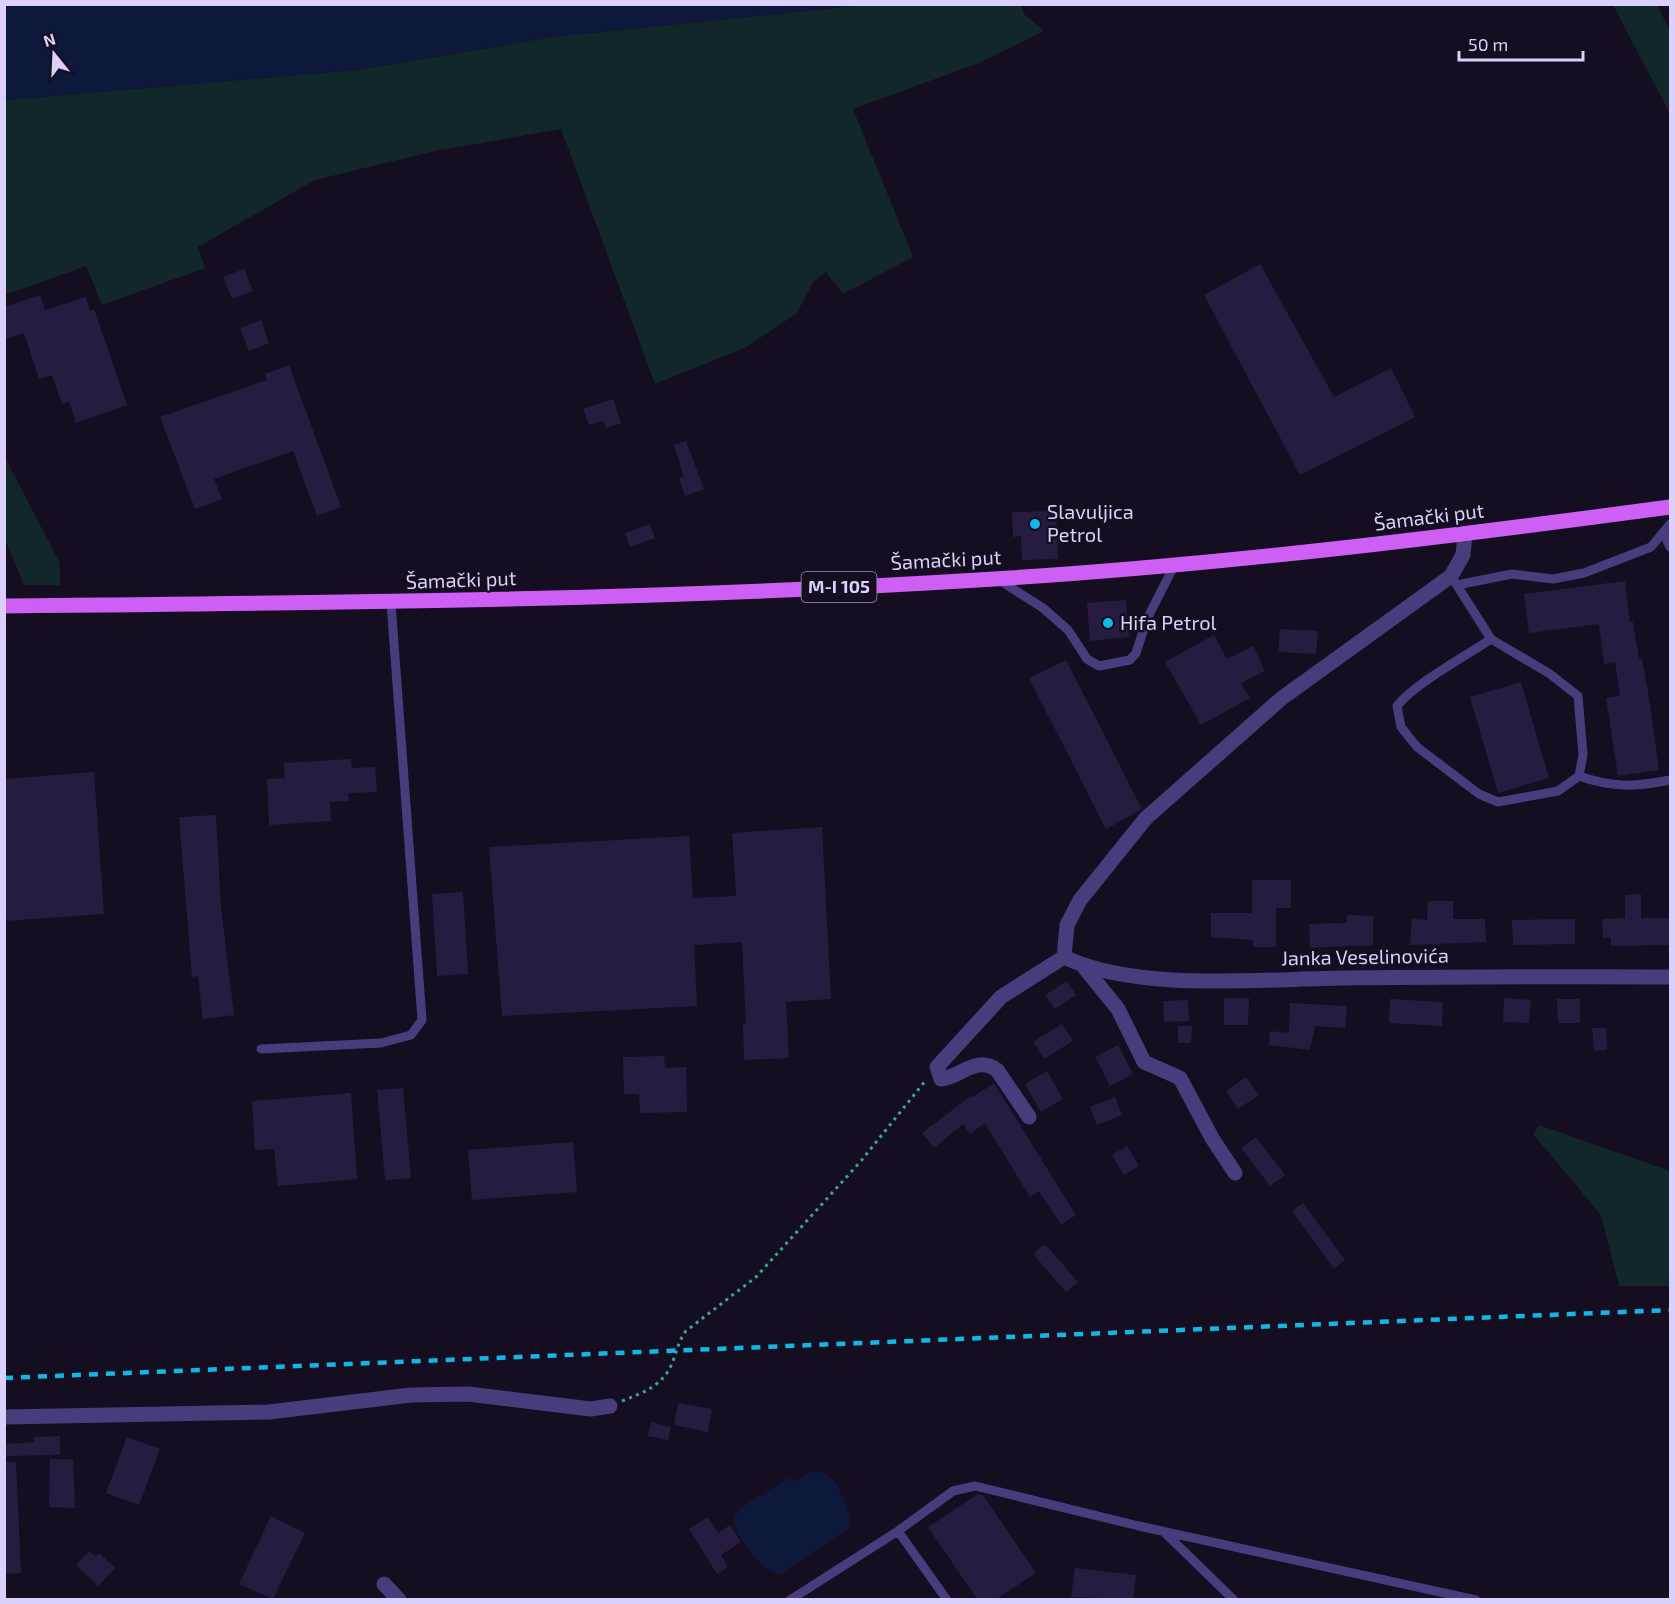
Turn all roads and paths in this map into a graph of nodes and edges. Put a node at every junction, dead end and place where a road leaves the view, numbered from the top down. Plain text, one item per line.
1 (1671, 507) edge
2 (1671, 524) edge
3 (1664, 532) junction
4 (1466, 534) junction
5 (1671, 547) edge
6 (1175, 564) junction
7 (997, 579) junction
8 (1454, 580) junction
9 (391, 603) junction
10 (4, 606) edge
11 (1491, 639) junction
12 (1579, 776) junction
13 (1671, 780) edge
14 (1064, 957) junction
15 (1084, 967) junction
16 (1671, 977) edge
17 (261, 1049) dead end
18 (937, 1067) junction
19 (1029, 1117) dead end
20 (1235, 1173) dead end
21 (610, 1406) joint
22 (4, 1417) edge
23 (1161, 1530) junction
24 (898, 1531) junction
25 (384, 1584) dead end
26 (399, 1599) edge
27 (790, 1599) edge
28 (947, 1599) edge
29 (1234, 1599) edge
30 (1476, 1599) edge

1 - 4 main road, Šamački put / M-I 105
2 - 3 lane
3 - 5 lane
3 - 8 lane
4 - 6 main road, Šamački put / M-I 105
4 - 8 street
6 - 7 main road, Šamački put / M-I 105
6 - 7 lane
7 - 9 main road, Šamački put / M-I 105
8 - 11 lane
8 - 14 street
9 - 10 main road, Šamački put / M-I 105
9 - 17 lane
11 - 12 lane
11 - 12 lane
12 - 13 lane
14 - 15 street, Janka Veselinovića
14 - 18 street
15 - 16 street, Janka Veselinovića
15 - 20 street
18 - 19 street
18 - 21 path
21 - 22 street
23 - 24 lane
23 - 29 lane
23 - 30 lane
24 - 27 lane
24 - 28 lane
25 - 26 street

